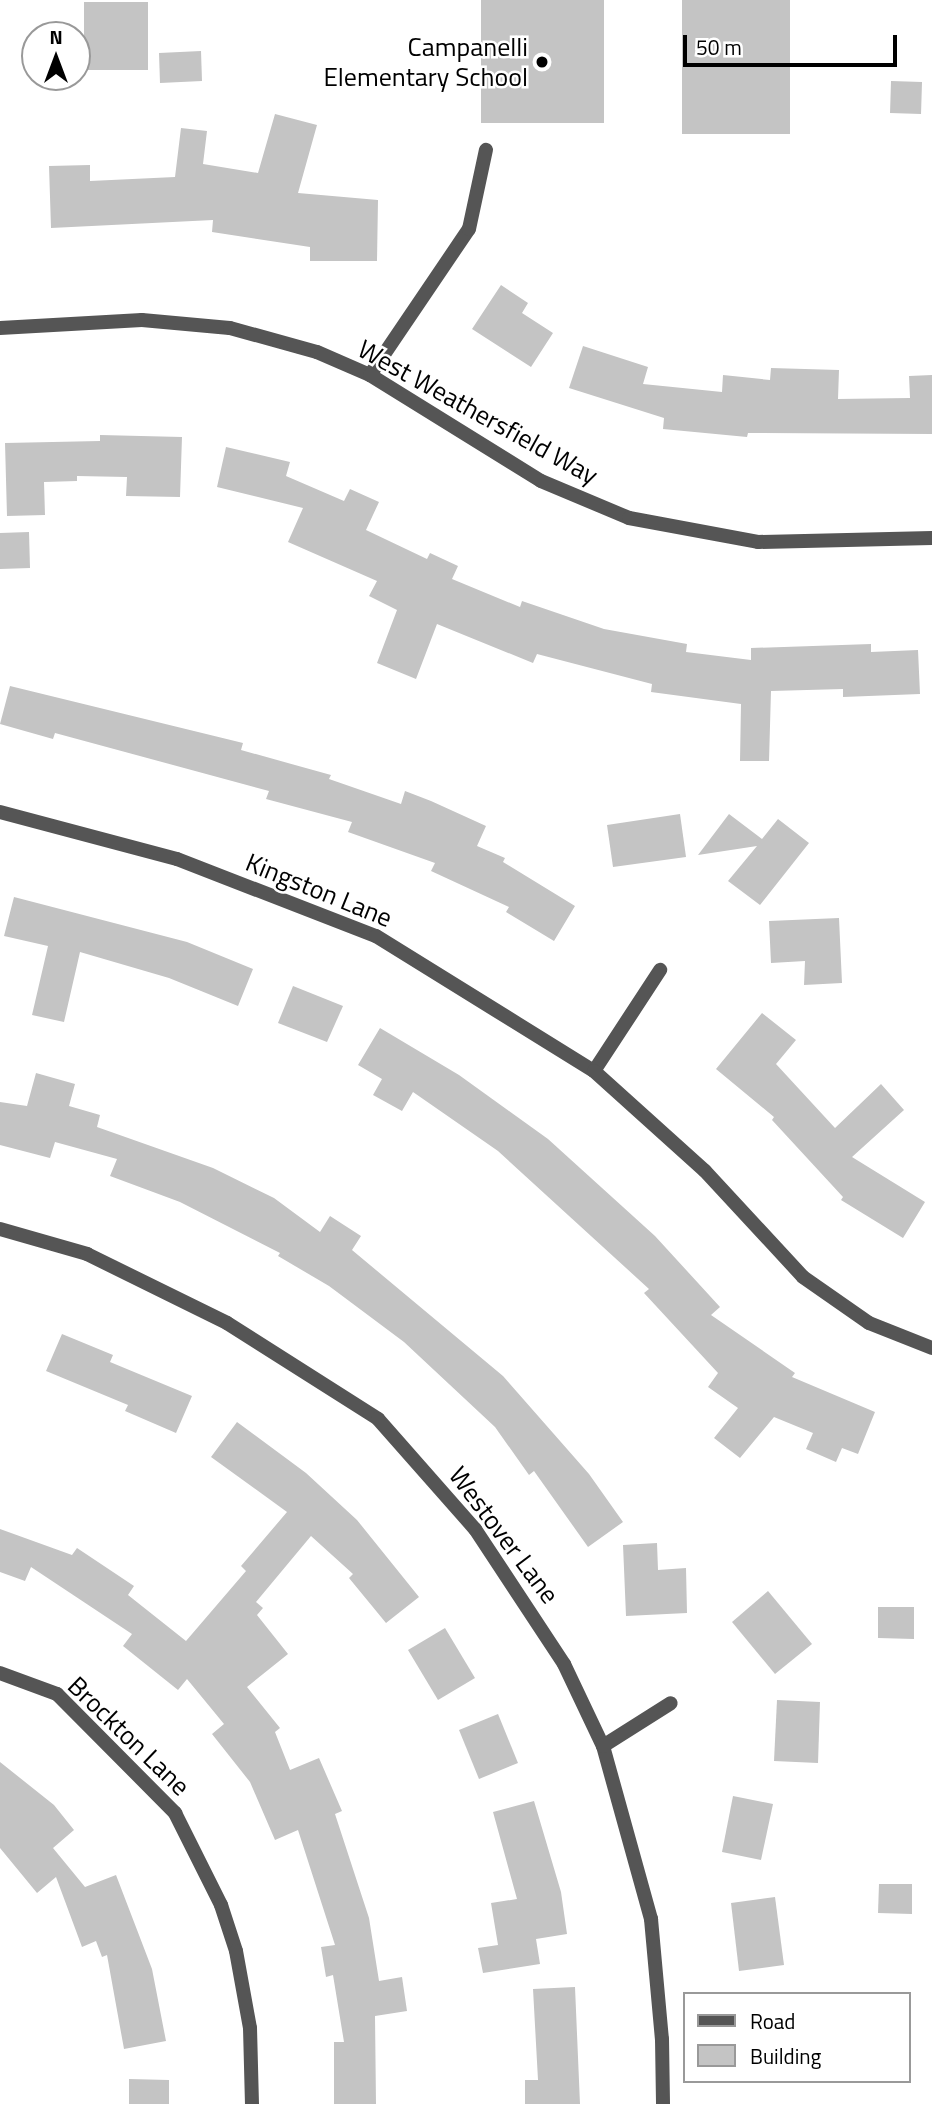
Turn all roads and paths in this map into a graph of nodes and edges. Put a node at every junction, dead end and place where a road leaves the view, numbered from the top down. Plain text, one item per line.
1 (486, 150) dead end
2 (0, 328) edge
3 (370, 375) junction
4 (932, 538) edge
5 (0, 812) edge
6 (660, 970) dead end
7 (594, 1071) junction
8 (0, 1229) edge
9 (932, 1348) edge
10 (0, 1673) edge
11 (671, 1703) dead end
12 (603, 1746) junction
13 (252, 2104) edge
14 (663, 2104) edge

1 - 3 street
2 - 3 street, West Weathersfield Way
3 - 4 street, West Weathersfield Way
5 - 7 street, Kingston Lane
6 - 7 street
7 - 9 street, Kingston Lane
8 - 12 street, Westover Lane
10 - 13 street, Brockton Lane
11 - 12 street
12 - 14 street, Westover Lane

